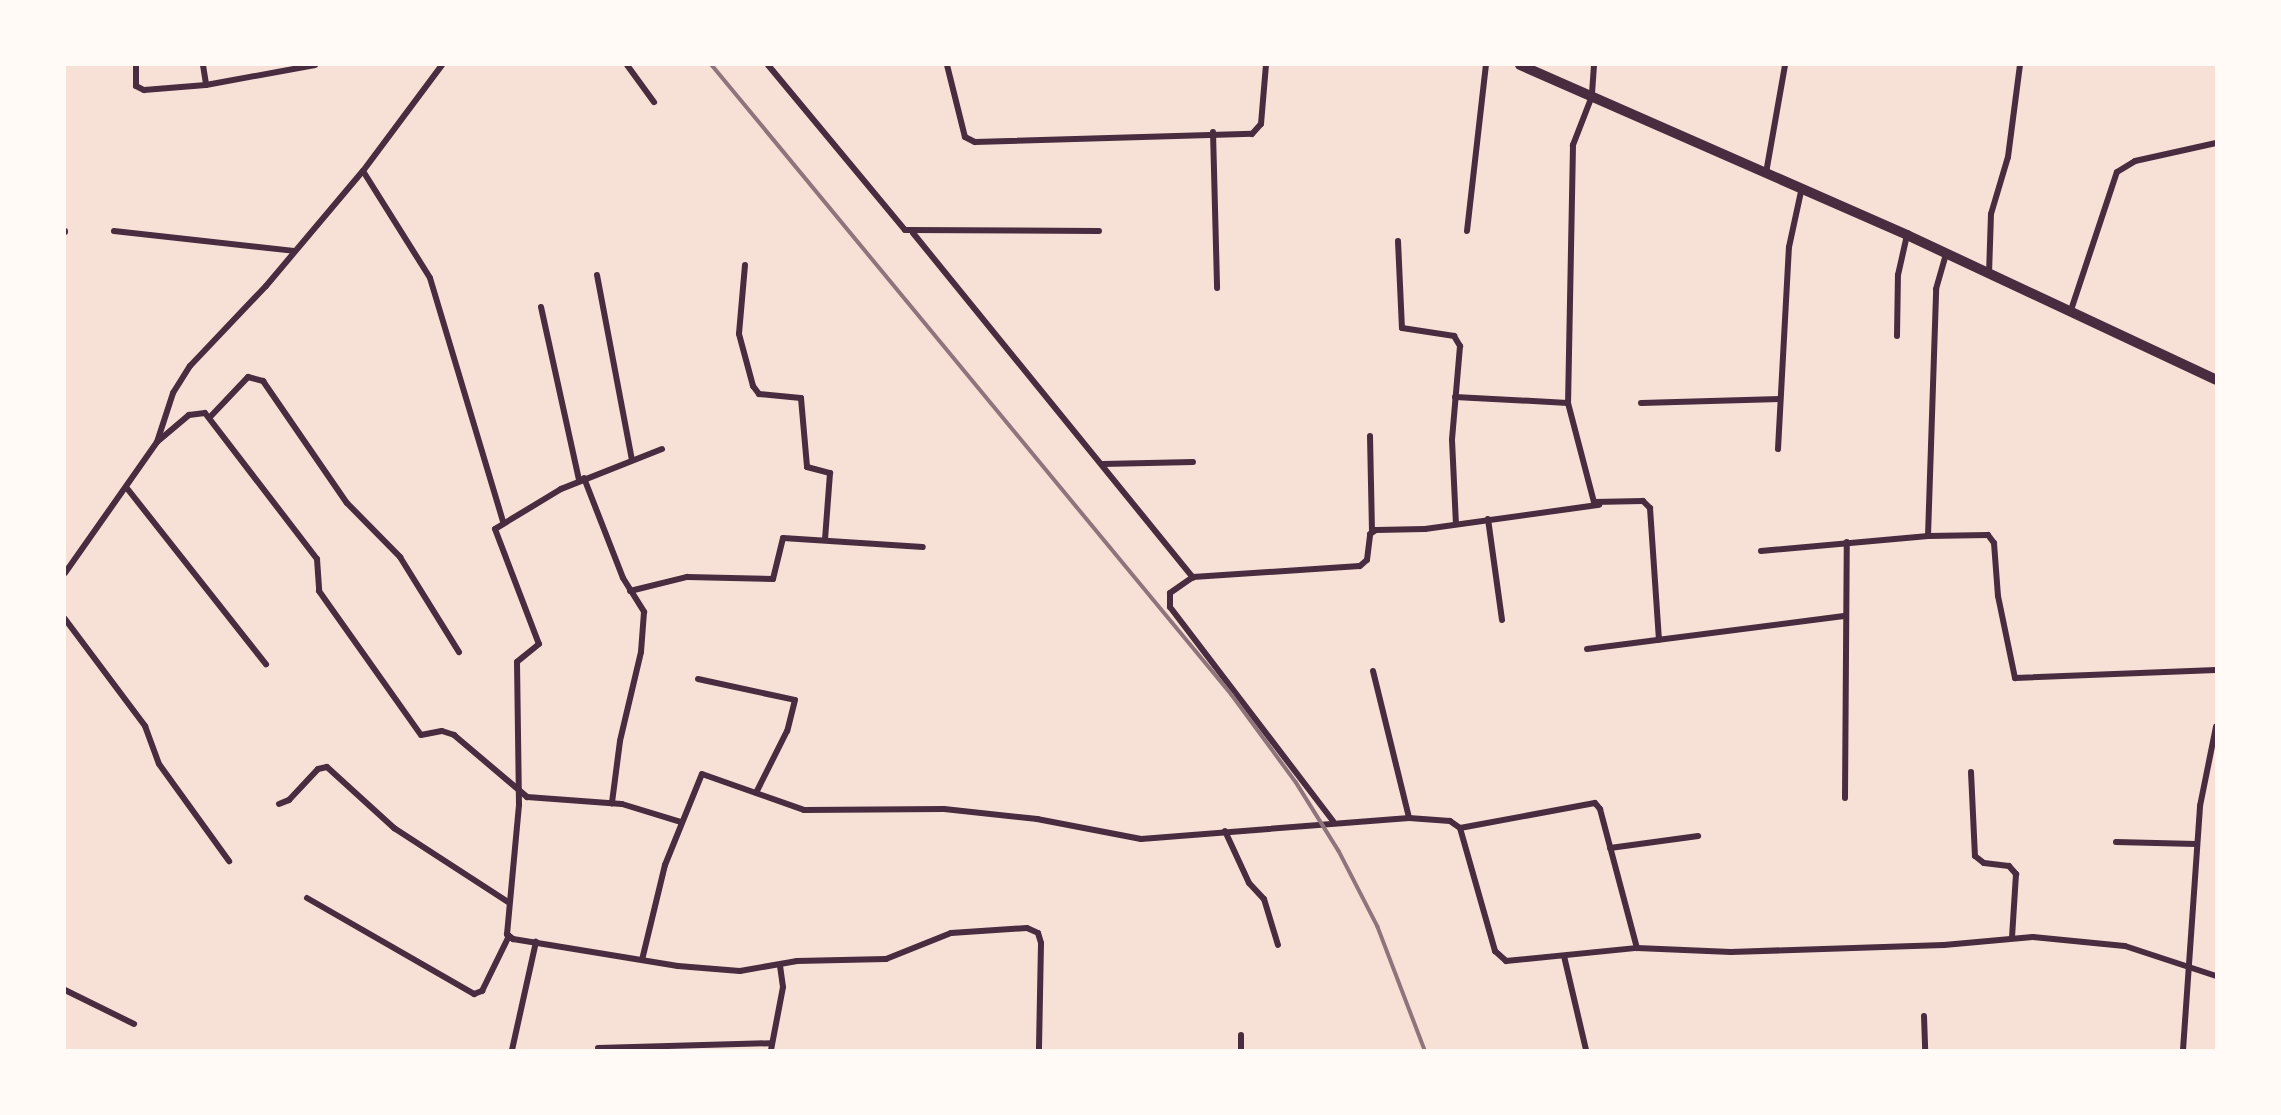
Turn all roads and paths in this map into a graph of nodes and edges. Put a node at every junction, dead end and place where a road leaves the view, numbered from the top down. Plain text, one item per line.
1 (136, 65) edge
2 (203, 65) edge
3 (315, 65) edge
4 (442, 65) edge
5 (627, 65) edge
6 (768, 65) edge
7 (947, 65) edge
8 (1266, 65) edge
9 (1486, 65) edge
10 (1520, 65) edge
11 (1594, 65) edge
12 (1785, 65) edge
13 (2021, 65) edge
14 (205, 85) junction
15 (1592, 96) junction
16 (654, 102) dead end
17 (1213, 132) junction
18 (2216, 143) edge
19 (363, 171) junction
20 (1766, 173) junction
21 (1802, 187) junction
22 (114, 231) dead end
23 (1099, 231) dead end
24 (1467, 231) dead end
25 (913, 233) junction
26 (1907, 235) junction
27 (1398, 241) dead end
28 (295, 251) junction
29 (1946, 253) junction
30 (745, 265) dead end
31 (1989, 274) junction
32 (597, 275) dead end
33 (1217, 288) dead end
34 (541, 307) dead end
35 (2071, 310) junction
36 (1897, 336) dead end
37 (2216, 380) edge
38 (1455, 397) junction
39 (1780, 399) junction
40 (1568, 403) junction
41 (1641, 403) dead end
42 (211, 416) junction
43 (1370, 436) dead end
44 (157, 442) junction
45 (662, 449) dead end
46 (1778, 449) dead end
47 (632, 460) junction
48 (1193, 462) dead end
49 (1103, 464) junction
50 (582, 479) junction
51 (126, 487) junction
52 (1599, 505) junction
53 (1488, 519) junction
54 (503, 521) junction
55 (1456, 524) junction
56 (1372, 531) junction
57 (1928, 536) junction
58 (825, 540) junction
59 (1847, 542) junction
60 (923, 547) dead end
61 (1761, 551) dead end
62 (65, 573) edge
63 (1193, 577) junction
64 (630, 591) junction
65 (1846, 616) junction
66 (65, 619) edge
67 (1502, 620) dead end
68 (1659, 640) junction
69 (1587, 649) dead end
70 (458, 652) dead end
71 (266, 664) dead end
72 (2216, 670) edge
73 (1373, 671) dead end
74 (698, 679) dead end
75 (2216, 727) edge
76 (1971, 772) dead end
77 (756, 793) junction
78 (518, 794) junction
79 (1845, 798) dead end
80 (612, 803) junction
81 (279, 804) dead end
82 (1409, 818) junction
83 (1334, 821) junction
84 (681, 822) junction
85 (1460, 828) junction
86 (1225, 831) junction
87 (1698, 836) dead end
88 (2116, 842) dead end
89 (2196, 844) junction
90 (1610, 848) junction
91 (229, 861) dead end
92 (307, 898) dead end
93 (508, 902) junction
94 (509, 936) junction
95 (2012, 937) junction
96 (536, 942) junction
97 (1278, 945) dead end
98 (1637, 948) junction
99 (1564, 956) junction
100 (642, 960) junction
101 (780, 965) junction
102 (2189, 965) junction
103 (2216, 976) edge
104 (65, 990) edge
105 (1924, 1016) dead end
106 (134, 1024) dead end
107 (1241, 1035) dead end
108 (772, 1047) edge
109 (598, 1048) dead end
110 (512, 1050) edge
111 (1039, 1050) edge
112 (1241, 1050) edge
113 (1586, 1050) edge
114 (1925, 1050) edge
115 (2183, 1050) edge

1 - 14 street
2 - 14 street
3 - 14 street
4 - 19 street
5 - 16 street
6 - 25 street
7 - 17 street
8 - 17 street
9 - 24 street
10 - 15 main road
11 - 15 street
12 - 20 street
13 - 31 street
15 - 20 main road
15 - 40 street
17 - 33 street
18 - 35 street
19 - 28 street
19 - 54 street
20 - 21 main road
21 - 26 main road
21 - 39 street
22 - 28 street
23 - 25 street
25 - 49 street
26 - 29 main road
26 - 36 street
27 - 38 street
28 - 44 street
29 - 31 main road
29 - 57 street
30 - 58 street
31 - 35 main road
32 - 47 street
34 - 50 street
35 - 37 main road
38 - 40 street
38 - 55 street
39 - 41 street
39 - 46 street
40 - 52 street
42 - 44 street
42 - 70 street
42 - 78 street
43 - 56 street
44 - 51 street
45 - 47 street
47 - 50 street
48 - 49 street
49 - 63 street
50 - 54 street
50 - 64 street
51 - 62 street
51 - 71 street
52 - 53 street
52 - 68 street
53 - 55 street
53 - 67 street
54 - 78 street
55 - 56 street
56 - 63 street
57 - 59 street
57 - 72 street
58 - 60 street
58 - 64 street
59 - 61 street
59 - 65 street
63 - 83 street
64 - 80 street
65 - 68 street
65 - 79 street
66 - 91 street
68 - 69 street
73 - 82 street
74 - 77 street
75 - 89 street
76 - 95 street
77 - 84 street
77 - 86 street
78 - 80 street
78 - 93 street
80 - 84 street
81 - 93 street
82 - 83 street
82 - 85 street
83 - 86 street
84 - 100 street
85 - 90 street
85 - 99 street
86 - 97 street
87 - 90 street
88 - 89 street
89 - 102 street
90 - 98 street
92 - 94 street
93 - 94 street
94 - 96 street
95 - 98 street
95 - 102 street
96 - 100 street
96 - 110 street
98 - 99 street
99 - 113 street
100 - 101 street
101 - 108 street
101 - 111 street
102 - 103 street
102 - 115 street
104 - 106 street
105 - 114 street
107 - 112 street
108 - 109 street

